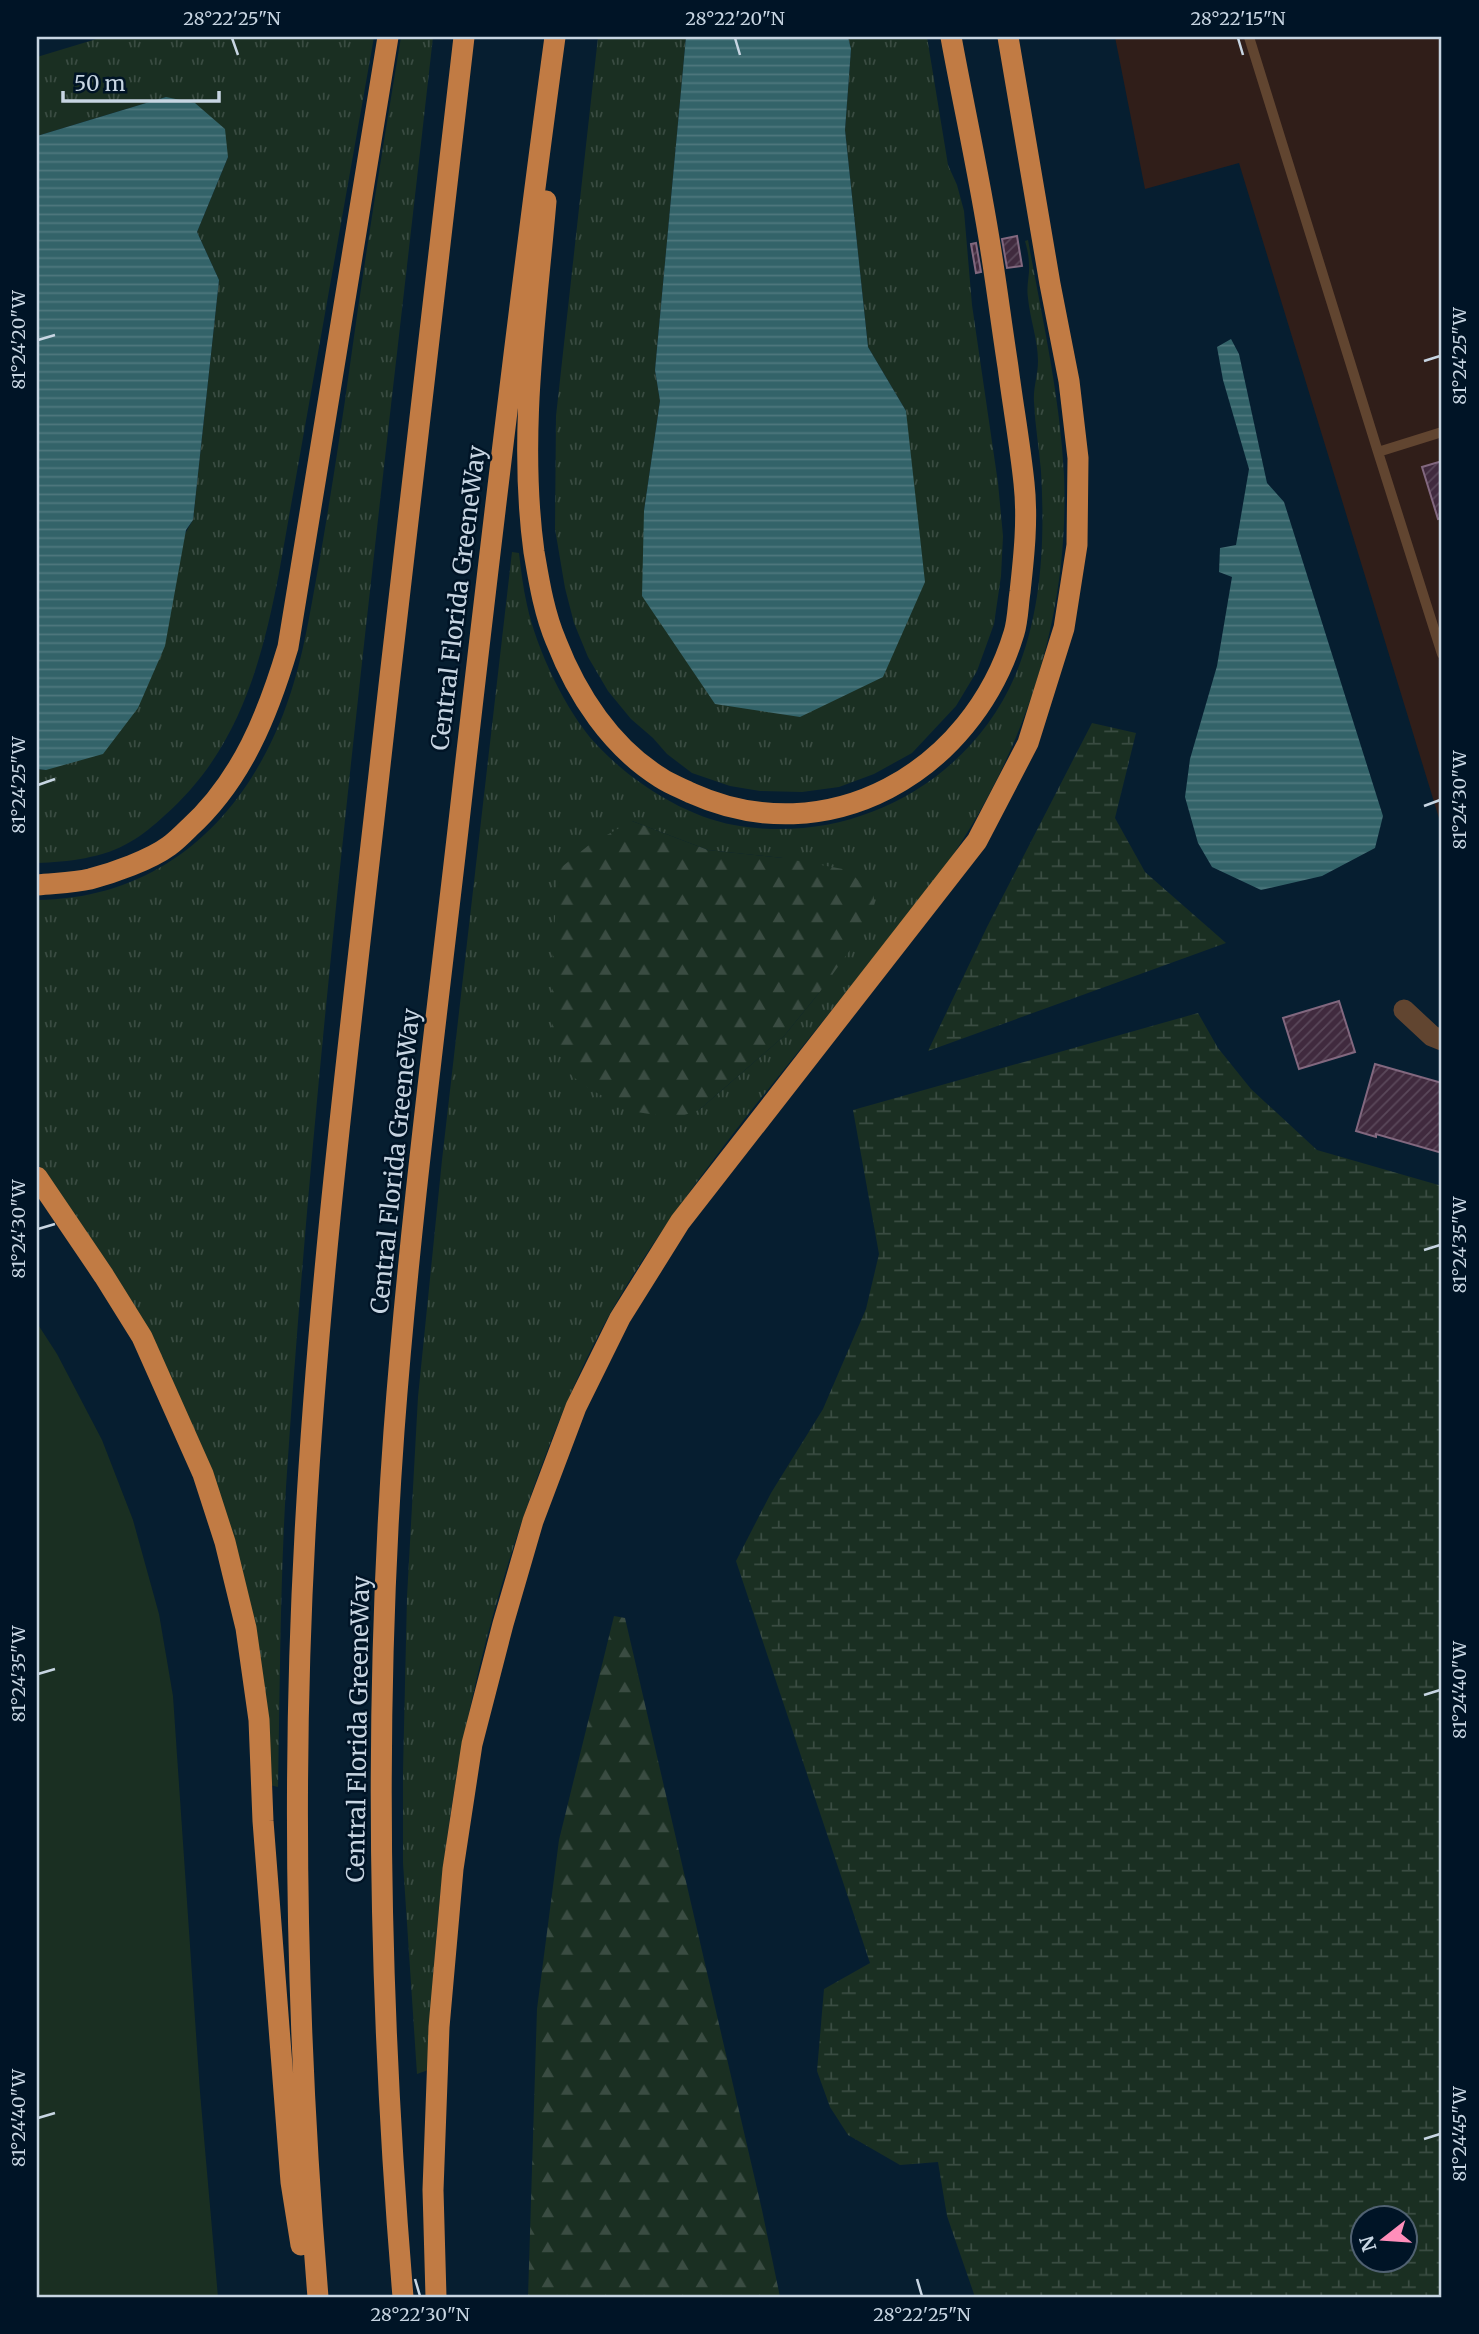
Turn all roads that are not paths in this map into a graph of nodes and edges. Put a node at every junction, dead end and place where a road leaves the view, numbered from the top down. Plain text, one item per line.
1 (388, 37) edge
2 (464, 37) edge
3 (557, 37) edge
4 (951, 37) edge
5 (1008, 37) edge
6 (1249, 37) edge
7 (1442, 432) edge
8 (1378, 452) junction
9 (1442, 654) edge
10 (37, 885) edge
11 (1404, 1010) dead end
12 (1442, 1040) edge
13 (37, 1177) edge
14 (309, 2297) edge
15 (318, 2297) edge
16 (403, 2297) edge
17 (436, 2297) edge

1 - 10 highway
2 - 15 highway
3 - 4 highway
3 - 16 highway, Central Florida GreeneWay
5 - 17 highway
6 - 8 lane
7 - 8 lane
8 - 9 lane
11 - 12 street
13 - 14 highway

